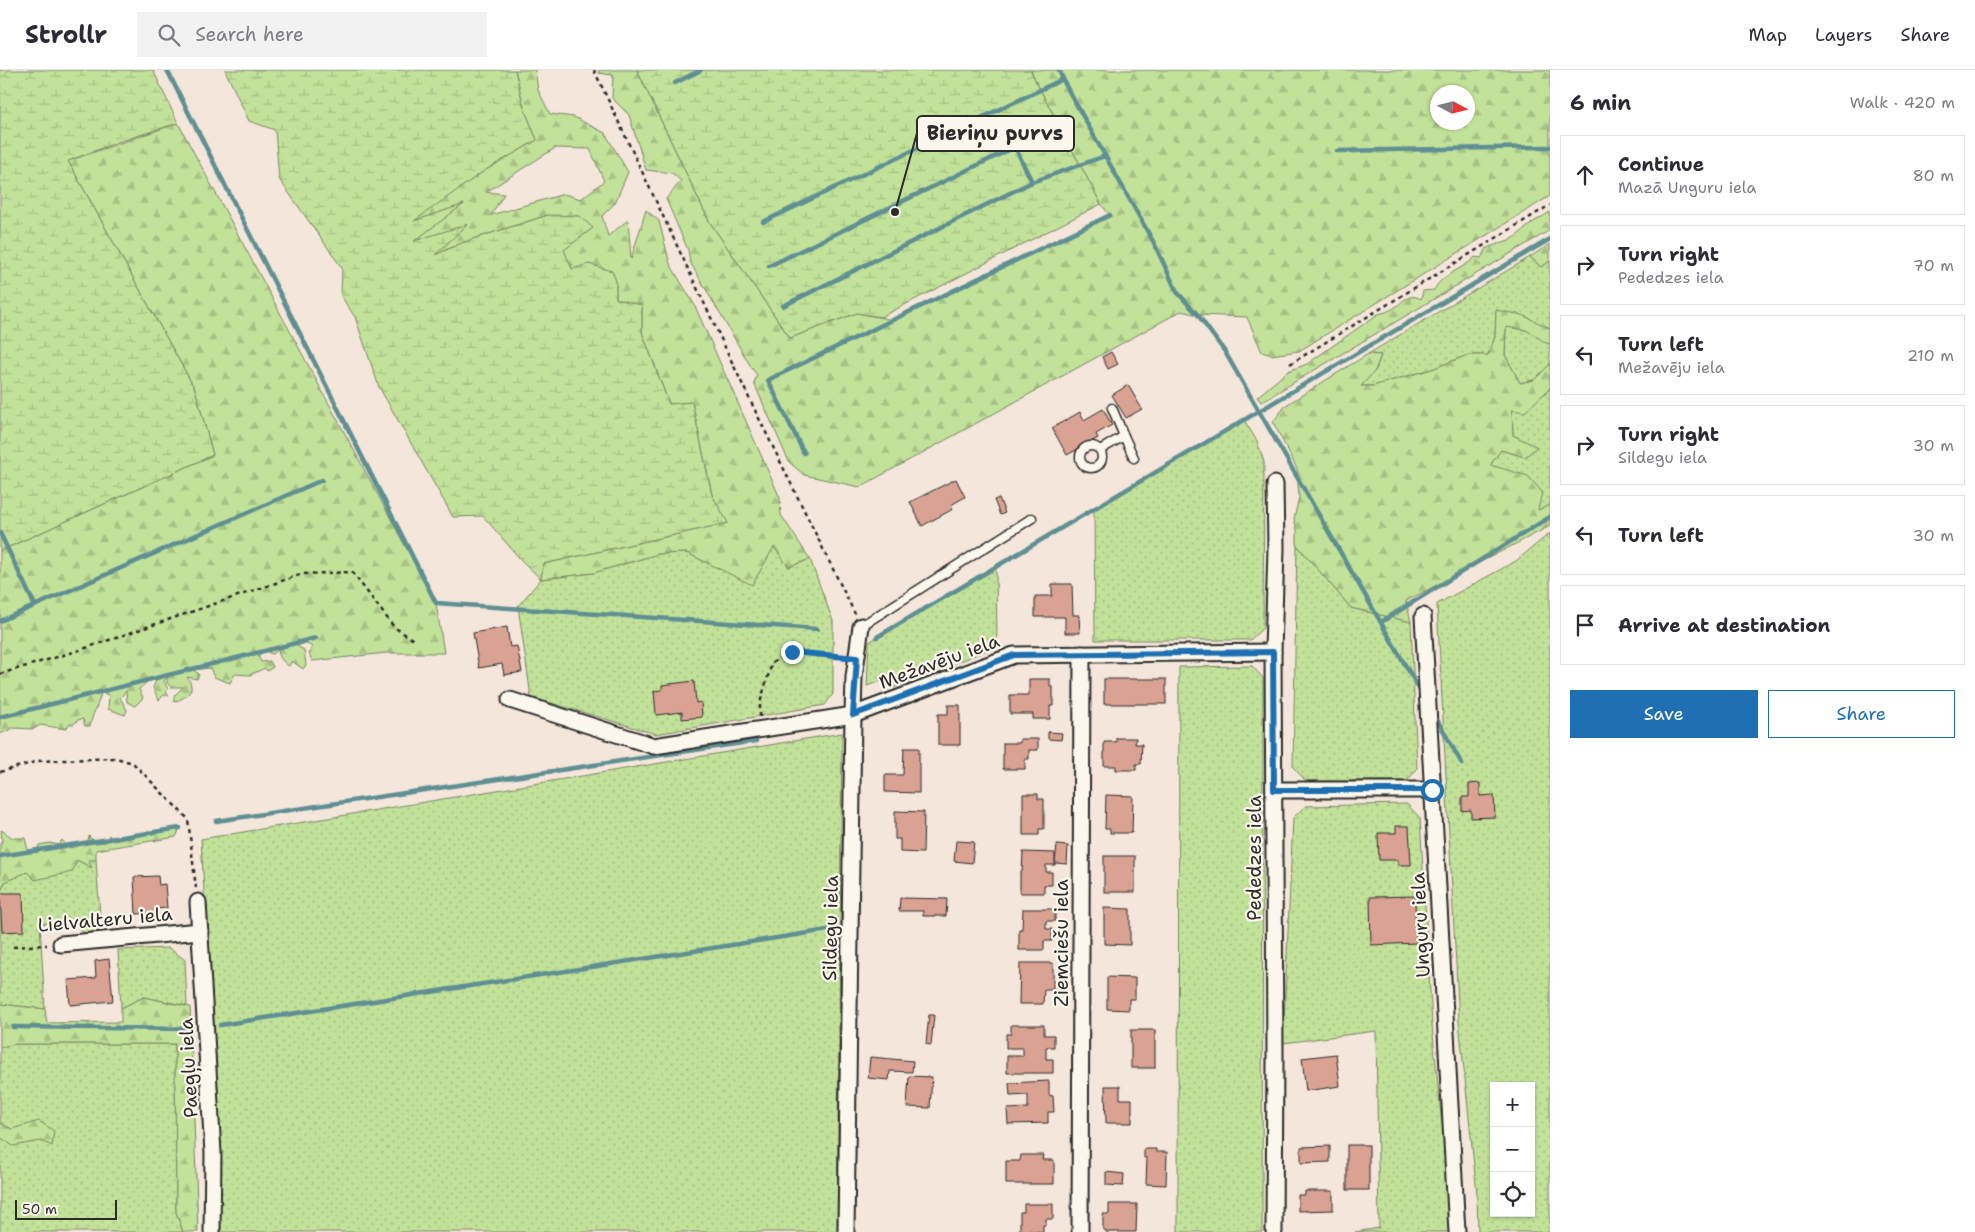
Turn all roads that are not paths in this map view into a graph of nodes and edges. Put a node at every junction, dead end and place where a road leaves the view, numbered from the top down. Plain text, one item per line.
1 (1112, 408) dead end
2 (1124, 436) junction
3 (1100, 450) dead end
4 (1134, 458) dead end
5 (1275, 484) dead end
6 (1032, 518) dead end
7 (1423, 616) dead end
8 (861, 626) joint
9 (1273, 652) junction
10 (1082, 654) junction
11 (510, 700) dead end
12 (853, 715) junction
13 (1274, 790) junction
14 (1432, 790) junction
15 (198, 902) road end
16 (200, 931) junction
17 (61, 944) road end
18 (212, 1232) edge
19 (846, 1232) edge
20 (1080, 1232) edge
21 (1274, 1232) edge
22 (1457, 1232) edge

1 - 2 lane
2 - 3 lane
2 - 4 lane
5 - 9 street, Pededzes iela
6 - 8 lane
7 - 14 street, Unguru iela
8 - 12 street, Sildegu iela
9 - 10 street, Mežavēju iela
9 - 13 street, Pededzes iela
10 - 12 street, Mežavēju iela
10 - 20 street, Ziemciešu iela
11 - 12 street, Mežavēju iela
12 - 19 street, Sildegu iela
13 - 14 street
13 - 21 street, Pededzes iela
14 - 22 street, Unguru iela
15 - 16 street, Paegļu iela
16 - 17 street, Lielvalteru iela
16 - 18 street, Paegļu iela

